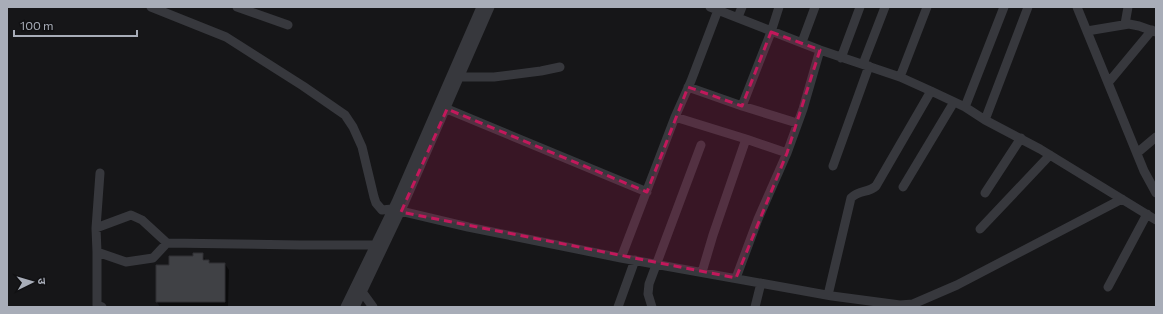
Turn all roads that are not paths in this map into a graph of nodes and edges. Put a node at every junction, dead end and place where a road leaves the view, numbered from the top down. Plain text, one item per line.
1 (151, 7) edge
2 (236, 7) edge
3 (481, 7) edge
4 (490, 7) edge
5 (742, 7) edge
6 (779, 7) edge
7 (815, 7) edge
8 (860, 7) edge
9 (885, 7) edge
10 (927, 7) edge
11 (1004, 7) edge
12 (1028, 7) edge
13 (1077, 7) edge
14 (1128, 7) edge
15 (714, 8) edge
16 (738, 17) junction
17 (288, 24) dead end
18 (1125, 24) junction
19 (1087, 31) junction
20 (1154, 31) edge
21 (771, 32) junction
22 (802, 42) junction
23 (820, 50) junction
24 (841, 58) junction
25 (866, 65) junction
26 (560, 67) dead end
27 (460, 77) junction
28 (900, 77) junction
29 (1108, 83) junction
30 (688, 87) junction
31 (931, 91) junction
32 (954, 102) junction
33 (742, 106) junction
34 (965, 107) junction
35 (447, 109) junction
36 (675, 117) junction
37 (985, 120) junction
38 (797, 123) junction
39 (1156, 137) edge
40 (1021, 138) junction
41 (746, 139) junction
42 (701, 145) dead end
43 (1137, 153) junction
44 (786, 154) junction
45 (1050, 155) junction
46 (833, 166) dead end
47 (100, 173) dead end
48 (904, 187) dead end
49 (646, 192) junction
50 (985, 193) dead end
51 (1156, 193) edge
52 (1122, 199) junction
53 (397, 210) junction
54 (1147, 214) junction
55 (1156, 220) edge
56 (96, 228) junction
57 (980, 229) dead end
58 (167, 243) junction
59 (375, 245) junction
60 (97, 252) junction
61 (622, 258) junction
62 (635, 260) junction
63 (656, 264) junction
64 (702, 272) junction
65 (736, 278) junction
66 (761, 283) junction
67 (357, 284) junction
68 (1108, 287) dead end
69 (363, 293) junction
70 (648, 294) junction
71 (828, 295) junction
72 (892, 306) edge
73 (914, 306) edge
74 (102, 307) edge
75 (345, 307) edge
76 (355, 307) edge
77 (373, 307) edge
78 (618, 307) edge
79 (643, 307) edge
80 (652, 307) edge
81 (755, 307) edge

1 - 53 street
2 - 17 street
3 - 53 street
4 - 27 street
5 - 16 street
6 - 21 street
7 - 22 street
8 - 24 street
9 - 25 street
10 - 28 street
11 - 34 street
12 - 37 street
13 - 19 street
14 - 18 street
15 - 16 street
15 - 30 street
16 - 21 street
18 - 19 street
18 - 20 street
19 - 29 street
20 - 29 street
21 - 22 street
21 - 33 street
22 - 23 street
23 - 24 street
23 - 38 street
24 - 25 street
25 - 28 street
25 - 46 street
26 - 27 street
27 - 35 street
28 - 31 street
29 - 43 street
30 - 33 street
30 - 36 street
31 - 32 street
31 - 71 street
32 - 34 street
32 - 48 street
33 - 38 street
34 - 37 street
35 - 49 street
35 - 53 street
36 - 41 street
36 - 49 street
37 - 40 street
38 - 44 street
39 - 43 street
40 - 45 street
40 - 50 street
41 - 44 street
41 - 64 street
42 - 63 street
43 - 51 street
44 - 65 street
45 - 52 street
45 - 57 street
47 - 56 street
49 - 61 street
52 - 54 street
52 - 73 street
53 - 59 street
53 - 61 street
53 - 69 street
54 - 55 street
54 - 68 street
56 - 58 street
56 - 60 street
58 - 59 street
58 - 60 street
59 - 67 street
60 - 74 street
61 - 62 street
62 - 63 street
62 - 78 street
63 - 64 street
63 - 70 street
64 - 65 street
65 - 66 street
66 - 71 street
66 - 81 street
67 - 69 street
67 - 75 street
69 - 76 street
69 - 77 street
70 - 79 street
70 - 80 street
71 - 72 street
72 - 73 street

